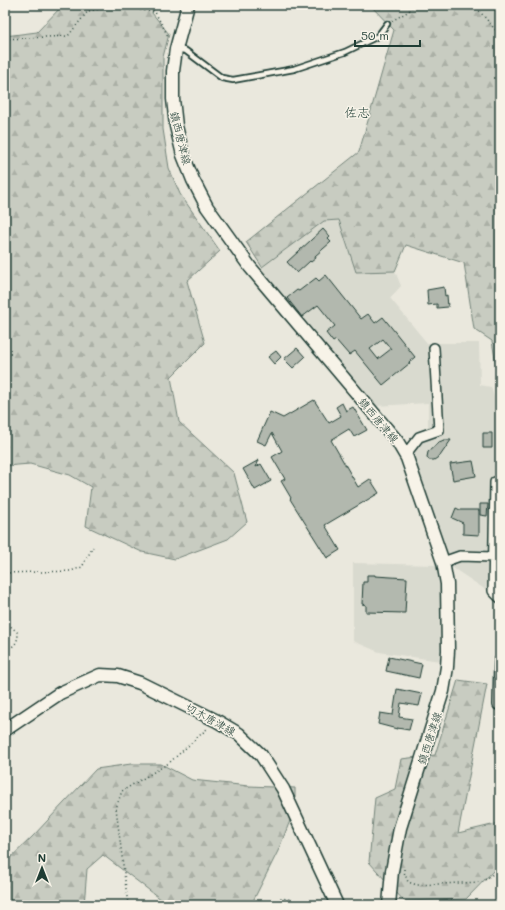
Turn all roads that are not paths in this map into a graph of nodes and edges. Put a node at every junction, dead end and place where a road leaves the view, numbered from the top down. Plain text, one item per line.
1 (188, 5) edge
2 (387, 24) road end
3 (176, 49) junction
4 (434, 348) dead end
5 (405, 455) junction
6 (495, 482) dead end
7 (493, 557) junction
8 (443, 562) junction
9 (500, 598) edge
10 (499, 661) dead end
11 (500, 705) edge
12 (5, 730) edge
13 (337, 905) edge
14 (389, 905) edge

1 - 3 main road, 鎮西唐津線
2 - 3 lane
3 - 5 main road, 鎮西唐津線
4 - 5 street
5 - 8 main road, 鎮西唐津線
6 - 7 street
7 - 8 street
7 - 9 street
8 - 14 main road, 鎮西唐津線
10 - 11 street
12 - 13 main road, 切木唐津線

